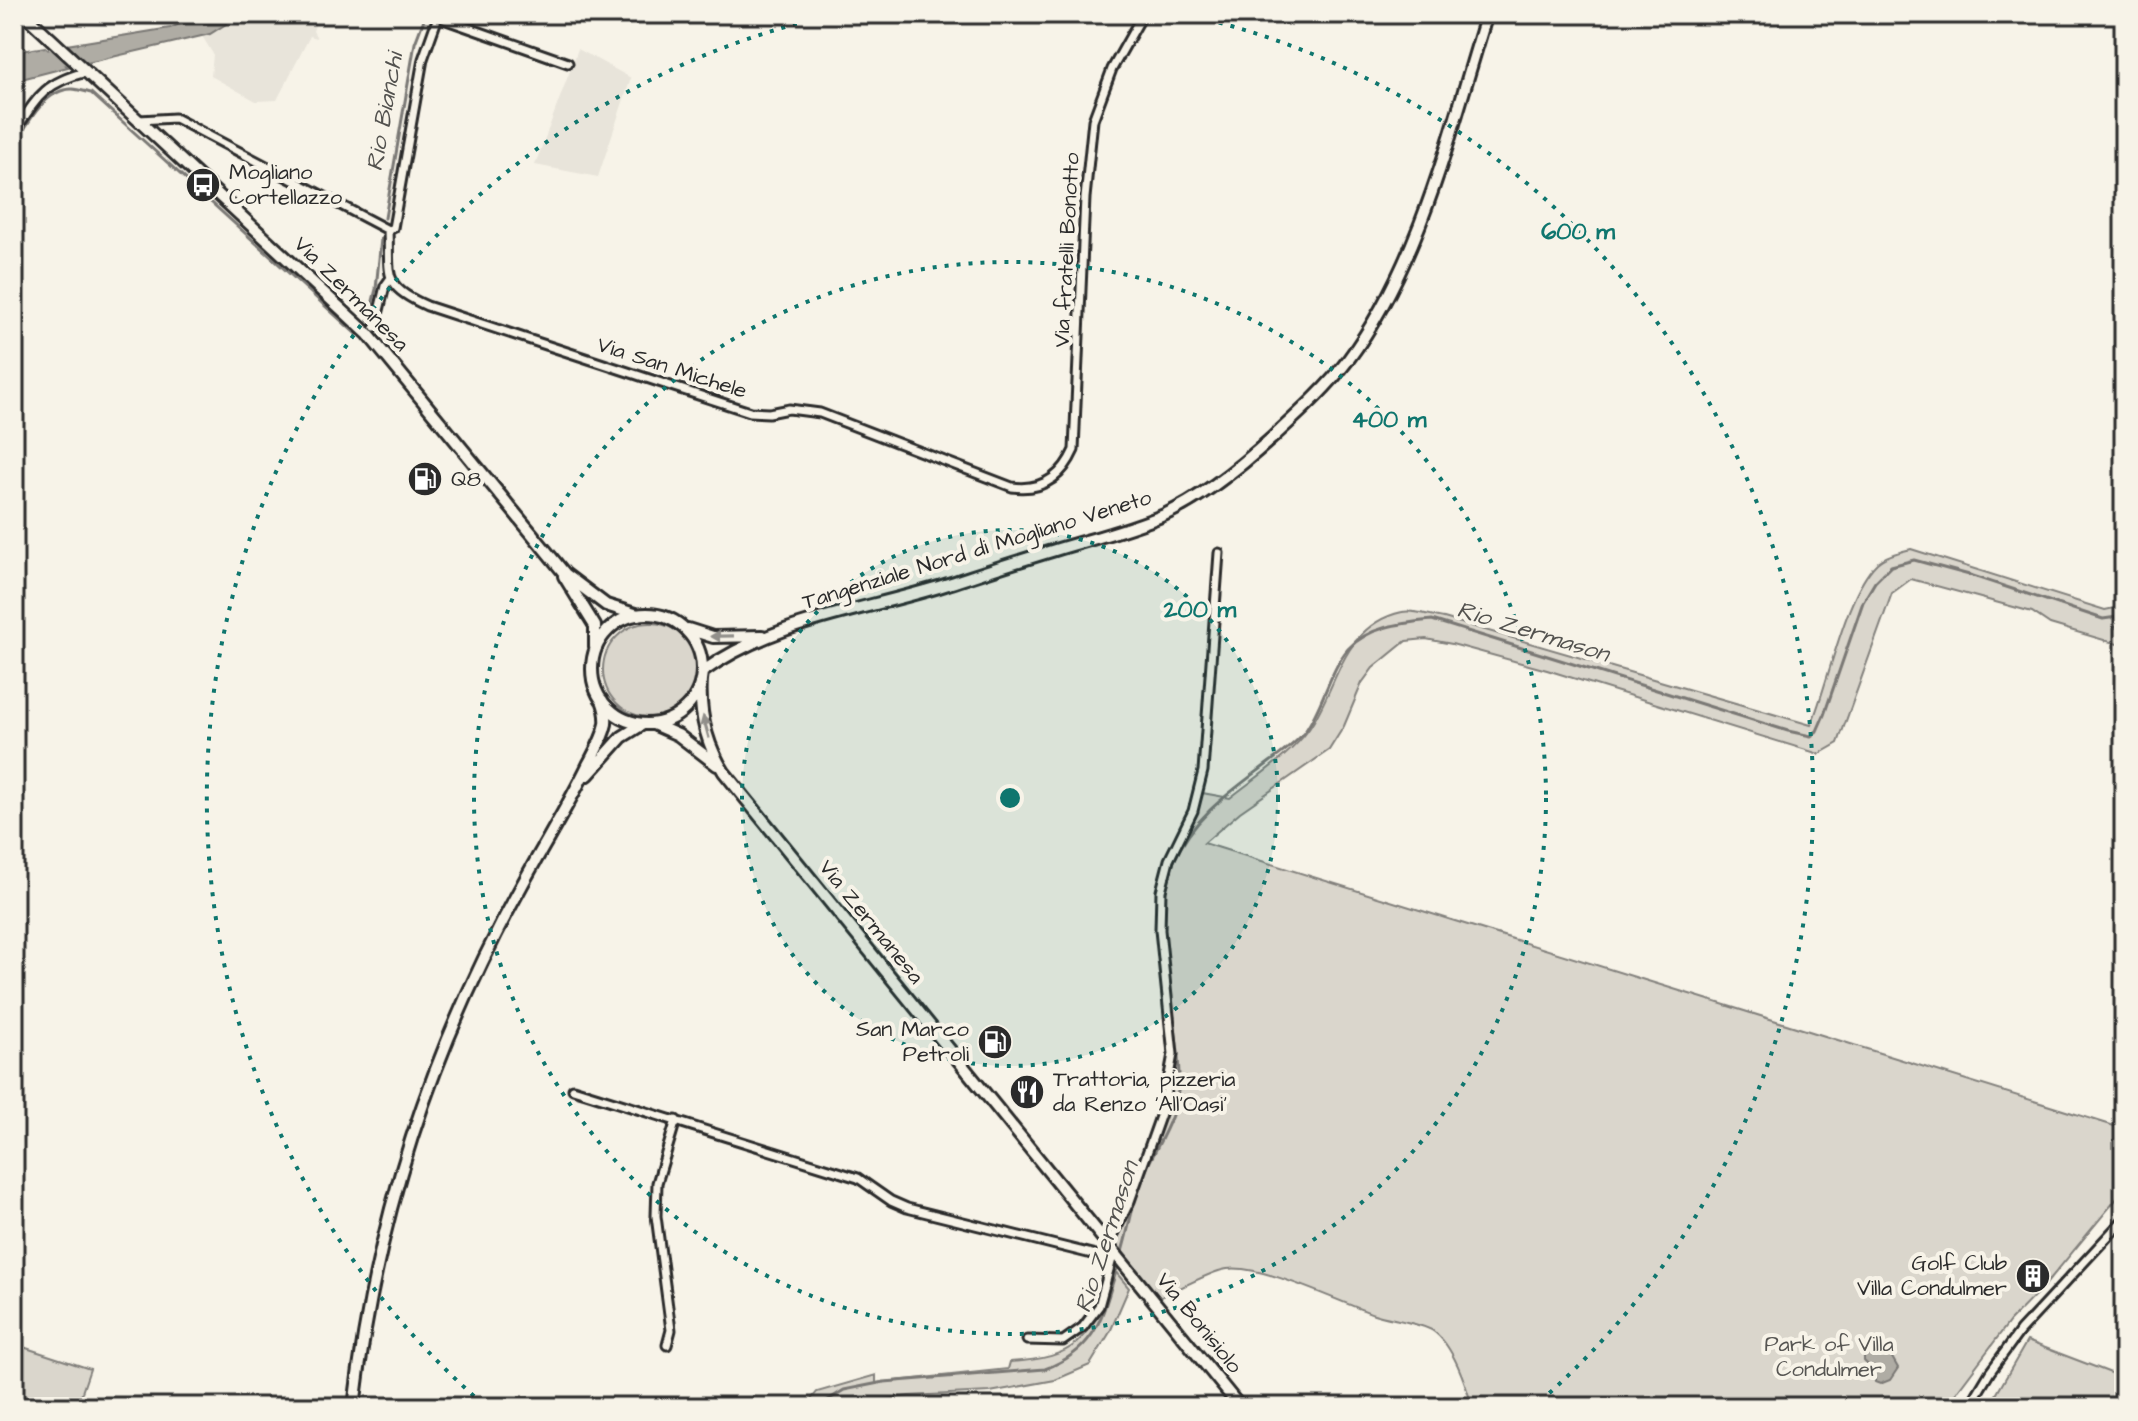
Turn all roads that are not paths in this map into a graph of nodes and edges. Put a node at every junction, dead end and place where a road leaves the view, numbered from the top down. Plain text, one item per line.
1 (24, 14) edge
2 (1143, 14) edge
3 (1487, 14) edge
4 (438, 16) edge
5 (568, 63) dead end
6 (82, 68) junction
7 (139, 120) junction
8 (14, 133) edge
9 (388, 230) junction
10 (390, 279) junction
11 (375, 327) dead end
12 (1042, 485) joint
13 (1219, 553) dead end
14 (554, 561) junction
15 (638, 615) junction
16 (683, 627) junction
17 (764, 637) junction
18 (594, 655) junction
19 (702, 675) junction
20 (602, 700) junction
21 (648, 724) junction
22 (724, 772) junction
23 (577, 789) junction
24 (573, 1089) dead end
25 (676, 1120) junction
26 (2124, 1219) edge
27 (1109, 1244) junction
28 (1112, 1259) junction
29 (1126, 1264) joint
30 (1027, 1340) dead end
31 (667, 1345) dead end
32 (354, 1407) edge
33 (1240, 1407) edge
34 (1969, 1407) edge

1 - 6 main road, Via Zermanesa
2 - 12 street, Via fratelli Bonotto
3 - 17 main road, Tangenziale Nord di Mogliano Veneto
4 - 5 street
4 - 9 street
6 - 7 main road, Via Zermanesa
6 - 8 street
7 - 9 street
7 - 14 main road, Via Zermanesa
9 - 10 street
10 - 11 street
10 - 12 street, Via San Michele
13 - 27 street
14 - 15 main road, Via Zermanesa
14 - 18 main road, Via Zermanesa
15 - 16 main road, Via Zermanesa
15 - 18 main road
17 -> 16 main road, Tangenziale Nord di Mogliano Veneto
16 - 19 main road, Via Zermanesa
17 - 19 main road, Tangenziale Nord di Mogliano Veneto
18 - 20 main road, Via Zermanesa
19 - 21 main road
22 -> 19 main road, Via Zermanesa
20 - 21 main road, Via Zermanesa
20 - 23 main road
21 - 22 main road, Via Zermanesa
21 - 23 main road
22 - 27 main road, Via Zermanesa
23 - 32 main road
24 - 25 street
25 - 28 street
25 - 31 street
26 - 34 street
27 - 28 street, Via Zermanesa
27 - 29 main road, Via Zermanesa
28 - 30 street, Via Zermanesa
29 - 33 main road, Via Bonisiolo

